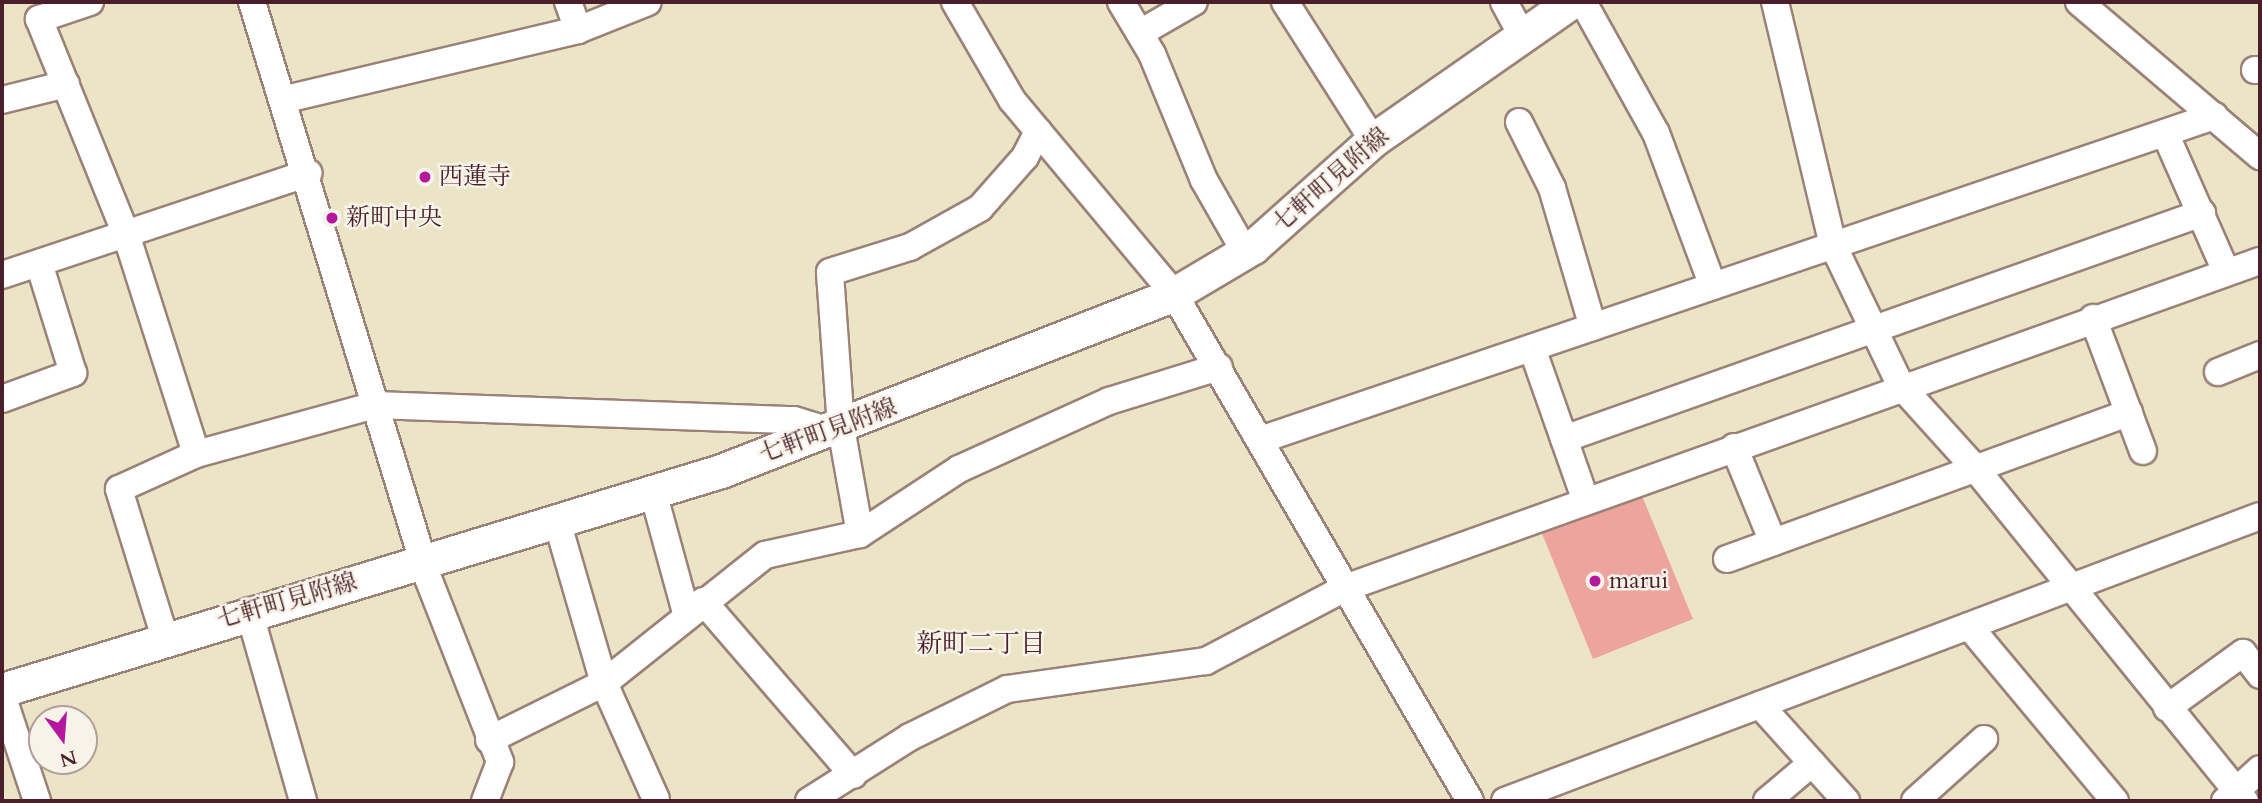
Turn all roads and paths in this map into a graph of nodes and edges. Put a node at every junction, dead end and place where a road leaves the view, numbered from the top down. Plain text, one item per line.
1 (90, 2) edge
2 (252, 2) edge
3 (568, 2) edge
4 (648, 2) edge
5 (955, 2) edge
6 (1121, 2) edge
7 (1194, 2) edge
8 (1285, 2) edge
9 (1504, 2) edge
10 (1571, 2) edge
11 (1583, 2) edge
12 (1775, 2) edge
13 (2079, 2) edge
14 (579, 30) junction
15 (1140, 33) junction
16 (1524, 39) junction
17 (66, 85) junction
18 (286, 99) junction
19 (2, 100) edge
20 (2214, 116) junction
21 (1519, 122) dead end
22 (1038, 131) junction
23 (2165, 133) junction
24 (1373, 140) junction
25 (2260, 156) edge
26 (308, 173) junction
27 (2202, 213) junction
28 (126, 234) junction
29 (1833, 246) junction
30 (1245, 252) junction
31 (2260, 261) edge
32 (39, 263) junction
33 (2226, 271) junction
34 (2, 275) edge
35 (1713, 286) junction
36 (1174, 294) junction
37 (2093, 318) junction
38 (1594, 327) junction
39 (1873, 330) junction
40 (1532, 348) junction
41 (2260, 355) edge
42 (1219, 367) junction
43 (2218, 372) dead end
44 (1901, 386) junction
45 (2, 399) edge
46 (375, 405) junction
47 (2129, 413) junction
48 (835, 429) junction
49 (1564, 439) junction
50 (1261, 440) junction
51 (1734, 447) junction
52 (2143, 451) dead end
53 (196, 454) junction
54 (1975, 468) junction
55 (653, 492) junction
56 (1586, 501) junction
57 (2260, 516) edge
58 (557, 521) junction
59 (860, 534) junction
60 (1773, 542) junction
61 (1727, 559) dead end
62 (423, 562) junction
63 (2072, 587) junction
64 (1345, 588) junction
65 (695, 607) junction
66 (249, 611) junction
67 (1969, 626) junction
68 (165, 638) junction
69 (2260, 674) edge
70 (604, 683) junction
71 (2, 692) edge
72 (1760, 705) junction
73 (2167, 708) junction
74 (1984, 739) dead end
75 (489, 740) junction
76 (1812, 763) junction
77 (2260, 769) edge
78 (853, 775) junction
79 (2235, 798) edge
80 (656, 799) dead end
81 (37, 801) edge
82 (303, 801) edge
83 (479, 801) edge
84 (485, 801) edge
85 (809, 801) edge
86 (1470, 801) edge
87 (1506, 801) edge
88 (1768, 801) edge
89 (1846, 801) edge
90 (1916, 801) edge
91 (2115, 801) edge

1 - 17 street
2 - 18 street
3 - 14 street
4 - 14 street
5 - 22 street
6 - 15 street
7 - 15 street
8 - 24 street
9 - 16 street
10 - 16 main road, 七軒町見附線
11 - 35 street
12 - 29 street
13 - 20 street
14 - 18 street
15 - 30 street
16 - 24 main road, 七軒町見附線
17 - 19 street
17 - 28 street
18 - 26 street
20 - 23 street
20 - 25 street
21 - 38 street
22 - 36 street
22 - 48 street
23 - 27 street
23 - 29 street
24 - 30 main road, 七軒町見附線
26 - 28 street
26 - 46 street
27 - 33 street
27 - 39 street
28 - 32 street
28 - 53 street
29 - 35 street
29 - 39 street
30 - 36 main road, 七軒町見附線
31 - 33 street
32 - 34 street
32 - 45 street
33 - 37 street
35 - 38 street
36 - 42 street
36 - 48 main road, 七軒町見附線
37 - 44 street
37 - 47 street
38 - 40 street
39 - 44 street
39 - 49 street
40 - 49 street
40 - 50 street
41 - 43 street
42 - 50 street
42 - 59 street
44 - 51 street
44 - 54 street
46 - 48 street
46 - 53 street
46 - 62 street
47 - 52 street
47 - 54 street
48 - 55 main road, 七軒町見附線
48 - 59 street
49 - 56 street
50 - 64 street
51 - 56 street
51 - 60 street
53 - 68 street
54 - 60 street
54 - 63 street
55 - 58 main road, 七軒町見附線
55 - 65 street
56 - 64 street
57 - 63 street
58 - 62 main road, 七軒町見附線
58 - 70 street
59 - 65 street
60 - 61 street
62 - 66 main road, 七軒町見附線
62 - 75 street
63 - 67 street
63 - 73 street
64 - 78 street
64 - 86 street
65 - 70 street
65 - 78 street
66 - 68 main road, 七軒町見附線
66 - 82 street
67 - 72 street
67 - 91 street
68 - 71 main road, 七軒町見附線
69 - 73 street
70 - 75 street
70 - 80 street
71 - 81 street
72 - 76 street
72 - 87 street
73 - 79 street
74 - 90 street
75 - 84 street
76 - 88 street
76 - 89 street
77 - 79 street
78 - 85 street
83 - 84 street

